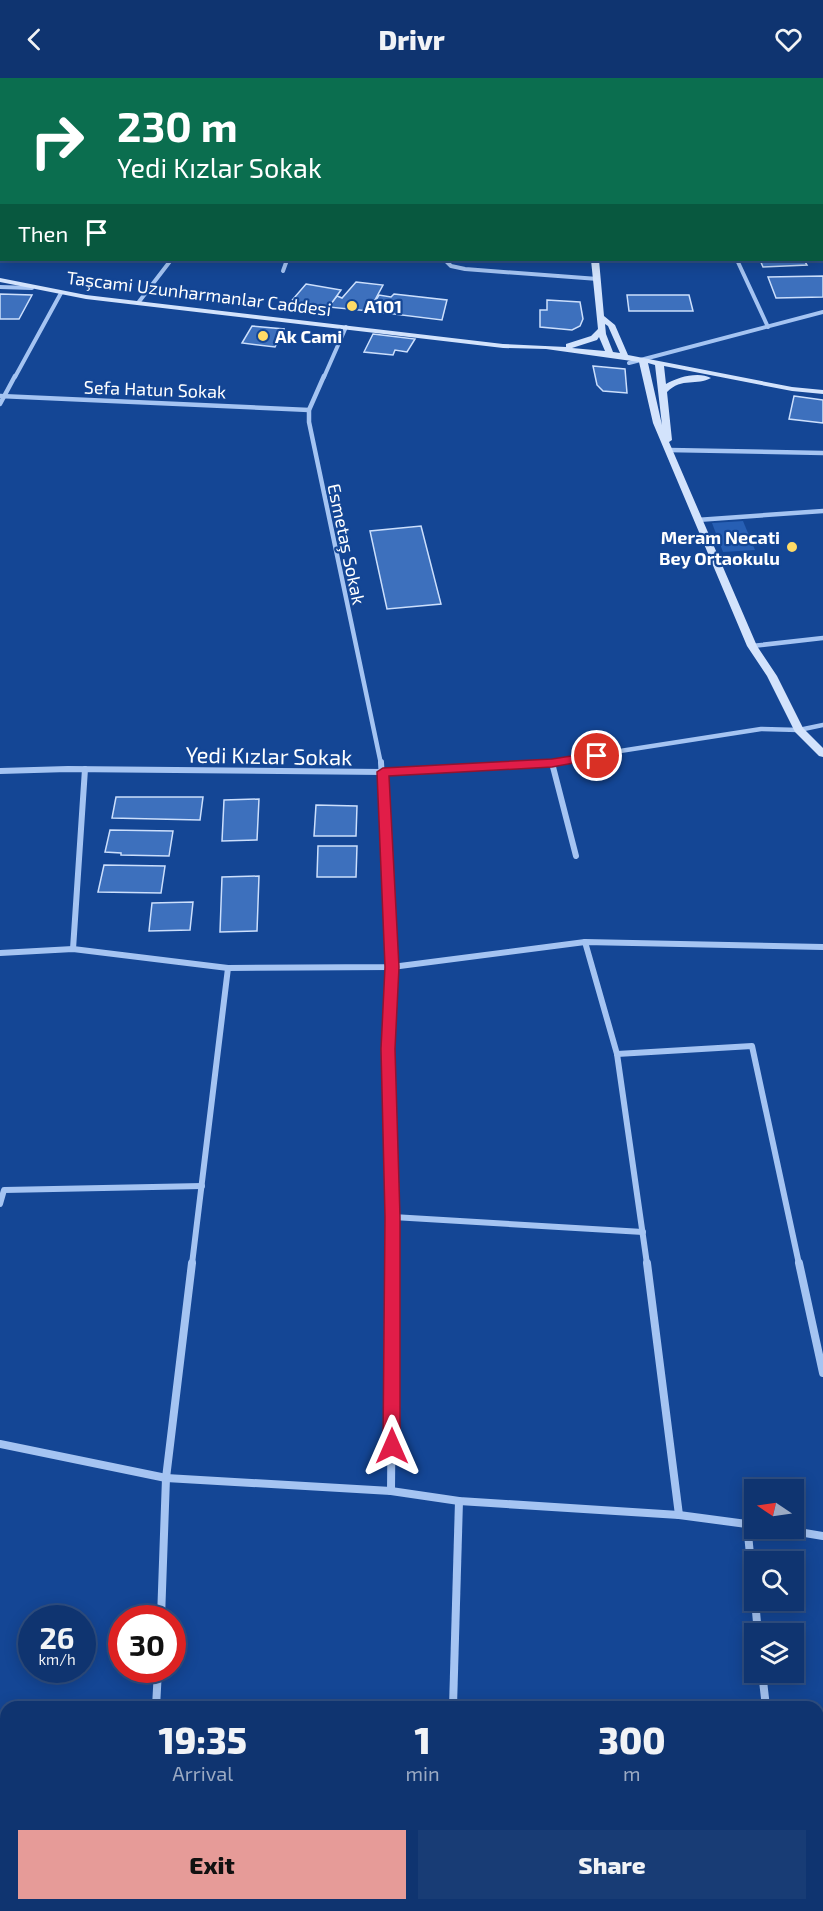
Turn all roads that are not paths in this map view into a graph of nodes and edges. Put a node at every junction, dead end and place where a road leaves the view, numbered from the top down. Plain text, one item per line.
1 (170, 261) edge
2 (287, 261) edge
3 (446, 261) edge
4 (596, 261) edge
5 (737, 261) edge
6 (283, 271) dead end
7 (598, 279) junction
8 (0, 280) edge
9 (0, 287) edge
10 (32, 288) junction
11 (61, 293) junction
12 (138, 303) junction
13 (823, 312) edge
14 (603, 318) junction
15 (346, 327) junction
16 (768, 327) junction
17 (602, 329) junction
18 (503, 346) junction
19 (558, 348) junction
20 (610, 354) junction
21 (627, 360) junction
22 (644, 362) junction
23 (660, 366) junction
24 (707, 378) junction
25 (792, 389) junction
26 (663, 391) junction
27 (823, 392) edge
28 (3, 396) edge
29 (0, 404) edge
30 (309, 410) junction
31 (669, 450) junction
32 (823, 453) edge
33 (823, 511) edge
34 (696, 520) junction
35 (823, 638) edge
36 (752, 646) junction
37 (823, 725) edge
38 (799, 730) junction
39 (823, 754) edge
40 (552, 763) junction
41 (84, 769) junction
42 (0, 771) edge
43 (383, 772) junction
44 (576, 856) dead end
45 (585, 942) junction
46 (823, 947) edge
47 (73, 949) junction
48 (0, 953) edge
49 (392, 967) junction
50 (228, 968) junction
51 (616, 1054) junction
52 (202, 1186) junction
53 (0, 1204) edge
54 (393, 1217) junction
55 (643, 1232) junction
56 (823, 1373) edge
57 (0, 1444) edge
58 (166, 1478) junction
59 (392, 1491) junction
60 (459, 1501) junction
61 (679, 1515) junction
62 (744, 1524) edge
63 (804, 1533) edge
64 (823, 1536) edge
65 (161, 1605) edge
66 (157, 1683) edge
67 (763, 1683) edge
68 (156, 1701) edge
69 (453, 1701) edge
70 (765, 1701) edge

1 - 12 street
2 - 6 street
3 - 7 street
4 - 7 main road
5 - 16 street
7 - 14 main road
8 - 10 main road, Taşcami Uzunharmanlar Caddesi
9 - 10 street
10 - 11 main road, Taşcami Uzunharmanlar Caddesi
11 - 12 main road, Taşcami Uzunharmanlar Caddesi
11 - 28 street
12 - 15 main road, Taşcami Uzunharmanlar Caddesi
13 - 16 street
14 - 17 main road
14 - 21 main road
15 - 18 main road, Taşcami Uzunharmanlar Caddesi
15 - 30 street
16 - 22 street
17 - 19 main road
17 - 20 main road
18 - 19 main road, Taşcami Uzunharmanlar Caddesi
18 - 21 main road
19 - 20 main road, Taşcami Uzunharmanlar Caddesi
20 - 21 main road, Taşcami Uzunharmanlar Caddesi
21 - 22 main road
22 - 23 main road
22 - 31 main road
23 - 24 main road
23 - 25 main road
23 - 26 main road
24 - 25 main road
24 - 26 main road
25 - 27 main road
26 - 31 main road
28 - 29 street
28 - 30 street, Sefa Hatun Sokak
30 - 43 street, Esmetaş Sokak
31 - 32 street
31 - 34 main road
33 - 34 street
34 - 36 main road
35 - 36 street
36 - 38 main road
37 - 38 street, Yedi Kızlar Sokak
38 - 39 main road
38 - 40 street, Yedi Kızlar Sokak
40 - 43 street, Yedi Kızlar Sokak
40 - 44 street
41 - 42 street, Yedi Kızlar Sokak
41 - 43 street, Yedi Kızlar Sokak
41 - 47 street
43 - 49 street, Esmetaş Sokak
45 - 46 street
45 - 49 street
45 - 51 street
47 - 48 street
47 - 50 street
49 - 50 street
49 - 54 street, Esmetaş Sokak
50 - 52 street
51 - 55 street
51 - 56 street
52 - 53 street
52 - 58 street
54 - 55 street
54 - 59 street, Esmetaş Sokak
55 - 61 street
57 - 58 street
58 - 59 street
58 - 65 street
59 - 60 street
60 - 61 street
60 - 69 street
61 - 62 street
63 - 64 street
66 - 68 street
67 - 70 street

